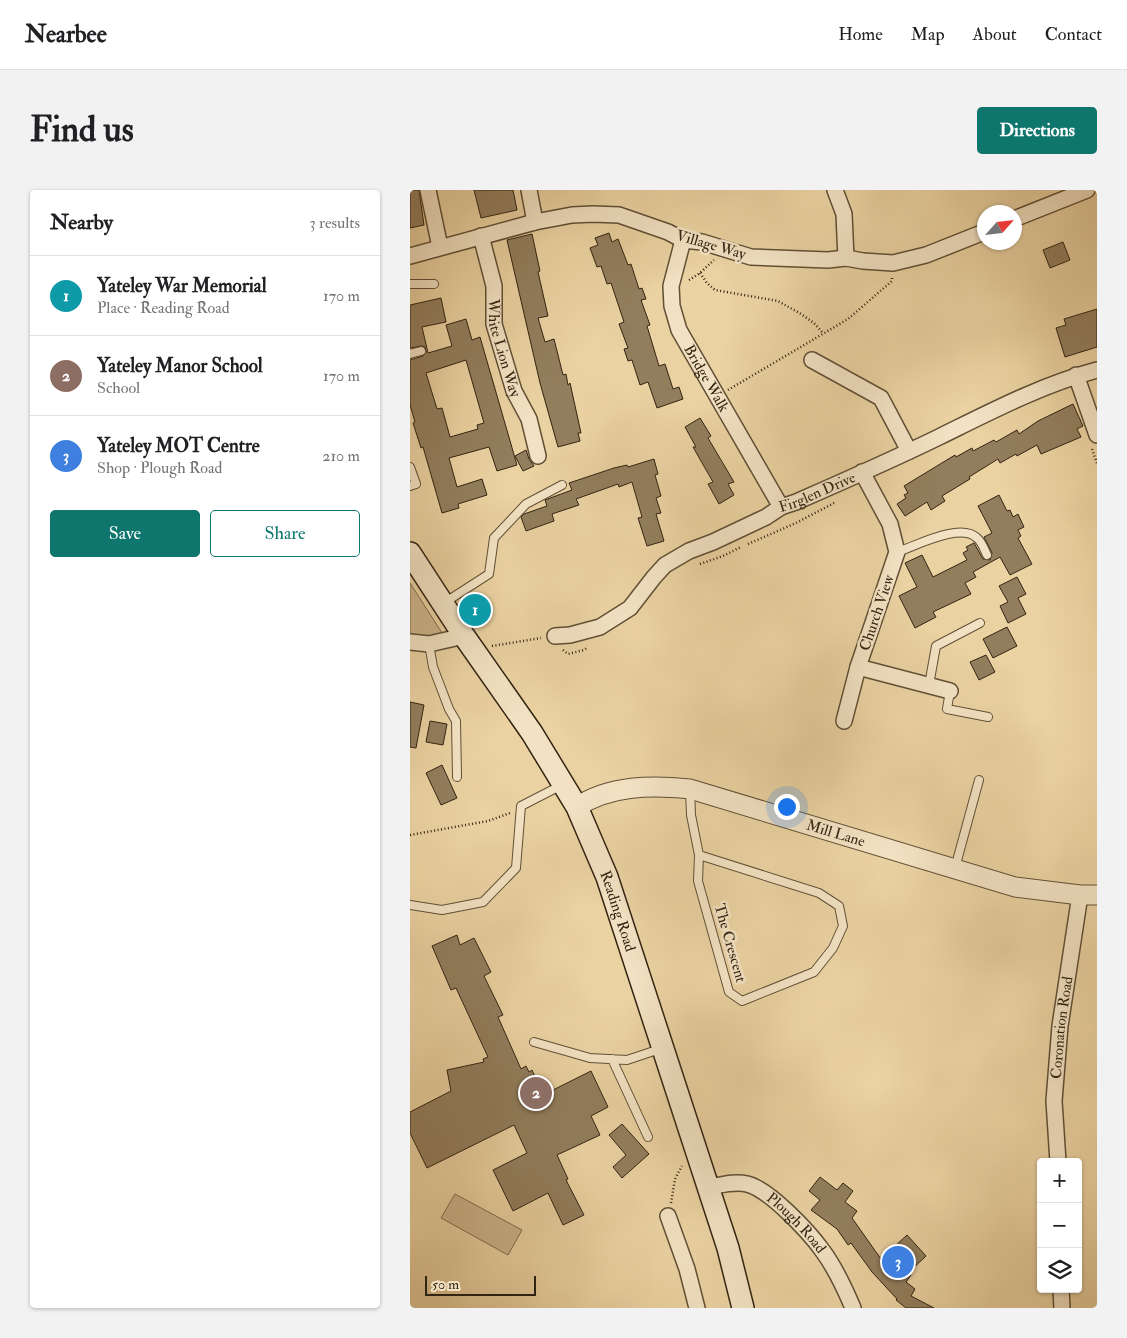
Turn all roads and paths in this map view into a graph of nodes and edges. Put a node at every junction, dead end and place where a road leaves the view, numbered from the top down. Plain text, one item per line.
1 (428, 190) edge
2 (529, 190) edge
3 (835, 190) edge
4 (1086, 190) edge
5 (1022, 216) edge
6 (535, 222) junction
7 (977, 235) edge
8 (481, 236) junction
9 (683, 240) junction
10 (440, 247) junction
11 (725, 249) junction
12 (410, 256) edge
13 (846, 258) junction
14 (893, 263) junction
15 (700, 273) junction
16 (410, 284) edge
17 (434, 284) dead end
18 (671, 286) junction
19 (824, 333) junction
20 (421, 351) dead end
21 (410, 354) edge
22 (812, 360) dead end
23 (1097, 370) edge
24 (1076, 375) junction
25 (718, 395) junction
26 (1094, 440) edge
27 (909, 451) junction
28 (538, 456) dead end
29 (1097, 463) edge
30 (410, 467) edge
31 (862, 472) junction
32 (562, 485) dead end
33 (410, 486) edge
34 (840, 500) dead end
35 (781, 507) junction
36 (898, 552) junction
37 (410, 554) edge
38 (987, 555) dead end
39 (694, 565) dead end
40 (442, 604) junction
41 (980, 623) dead end
42 (554, 636) junction
43 (410, 642) edge
44 (469, 642) junction
45 (428, 644) junction
46 (591, 644) dead end
47 (858, 667) junction
48 (928, 685) junction
49 (950, 691) joint
50 (988, 717) dead end
51 (844, 721) dead end
52 (458, 777) dead end
53 (979, 780) dead end
54 (564, 784) junction
55 (690, 789) junction
56 (577, 807) junction
57 (520, 809) junction
58 (410, 835) edge
59 (699, 855) junction
60 (955, 870) junction
61 (1089, 895) edge
62 (410, 905) edge
63 (534, 1042) dead end
64 (663, 1048) junction
65 (612, 1059) junction
66 (648, 1137) dead end
67 (694, 1145) junction
68 (1058, 1158) edge
69 (709, 1187) junction
70 (668, 1216) joint
71 (1061, 1293) edge
72 (697, 1308) edge
73 (743, 1308) edge
74 (853, 1308) edge
75 (1062, 1308) edge

1 - 10 street
2 - 6 street
3 - 13 street
4 - 5 street
6 - 8 street, Village Way
6 - 9 street, Village Way
7 - 14 street, Village Way
8 - 10 street, Village Way
8 - 28 street, White Lion Way
9 - 11 street, Village Way
9 - 18 street, Bridge Walk
10 - 12 street, Village Way
11 - 13 street, Village Way
11 - 15 path
13 - 14 street, Village Way
14 - 19 path
15 - 18 path
15 - 19 path
16 - 17 lane
18 - 25 street, Bridge Walk
19 - 25 path
20 - 21 lane
22 - 27 street
23 - 24 street, Firglen Drive
24 - 26 street
24 - 27 street, Firglen Drive
25 - 35 street, Bridge Walk
26 - 29 path
27 - 31 street, Firglen Drive
30 - 33 lane
31 - 35 street, Firglen Drive
31 - 36 street
32 - 40 lane
34 - 39 path
35 - 42 street, Firglen Drive
36 - 38 lane
36 - 47 street, Church View
37 - 40 main road, Reading Road
40 - 44 main road, Reading Road
41 - 48 lane
42 - 44 path
42 - 46 path
43 - 45 street
44 - 45 street
44 - 54 main road, Reading Road
45 - 52 lane
47 - 48 street, Church View
47 - 51 street
48 - 49 street, Church View
49 - 50 lane
53 - 60 lane
54 - 56 main road, Reading Road
54 - 57 lane
55 - 56 street, Mill Lane
55 - 59 lane, The Crescent
55 - 60 street, Mill Lane
56 - 64 main road, Reading Road
57 - 58 path
57 - 62 lane
59 - 59 lane, The Crescent
60 - 61 street, Mill Lane
61 - 68 street, Coronation Road
63 - 65 lane
64 - 65 lane
64 - 67 main road, Reading Road
65 - 66 lane
67 - 69 main road, Reading Road
67 - 70 path
69 - 73 main road, Reading Road
69 - 74 street, Plough Road
70 - 72 street
71 - 75 street

